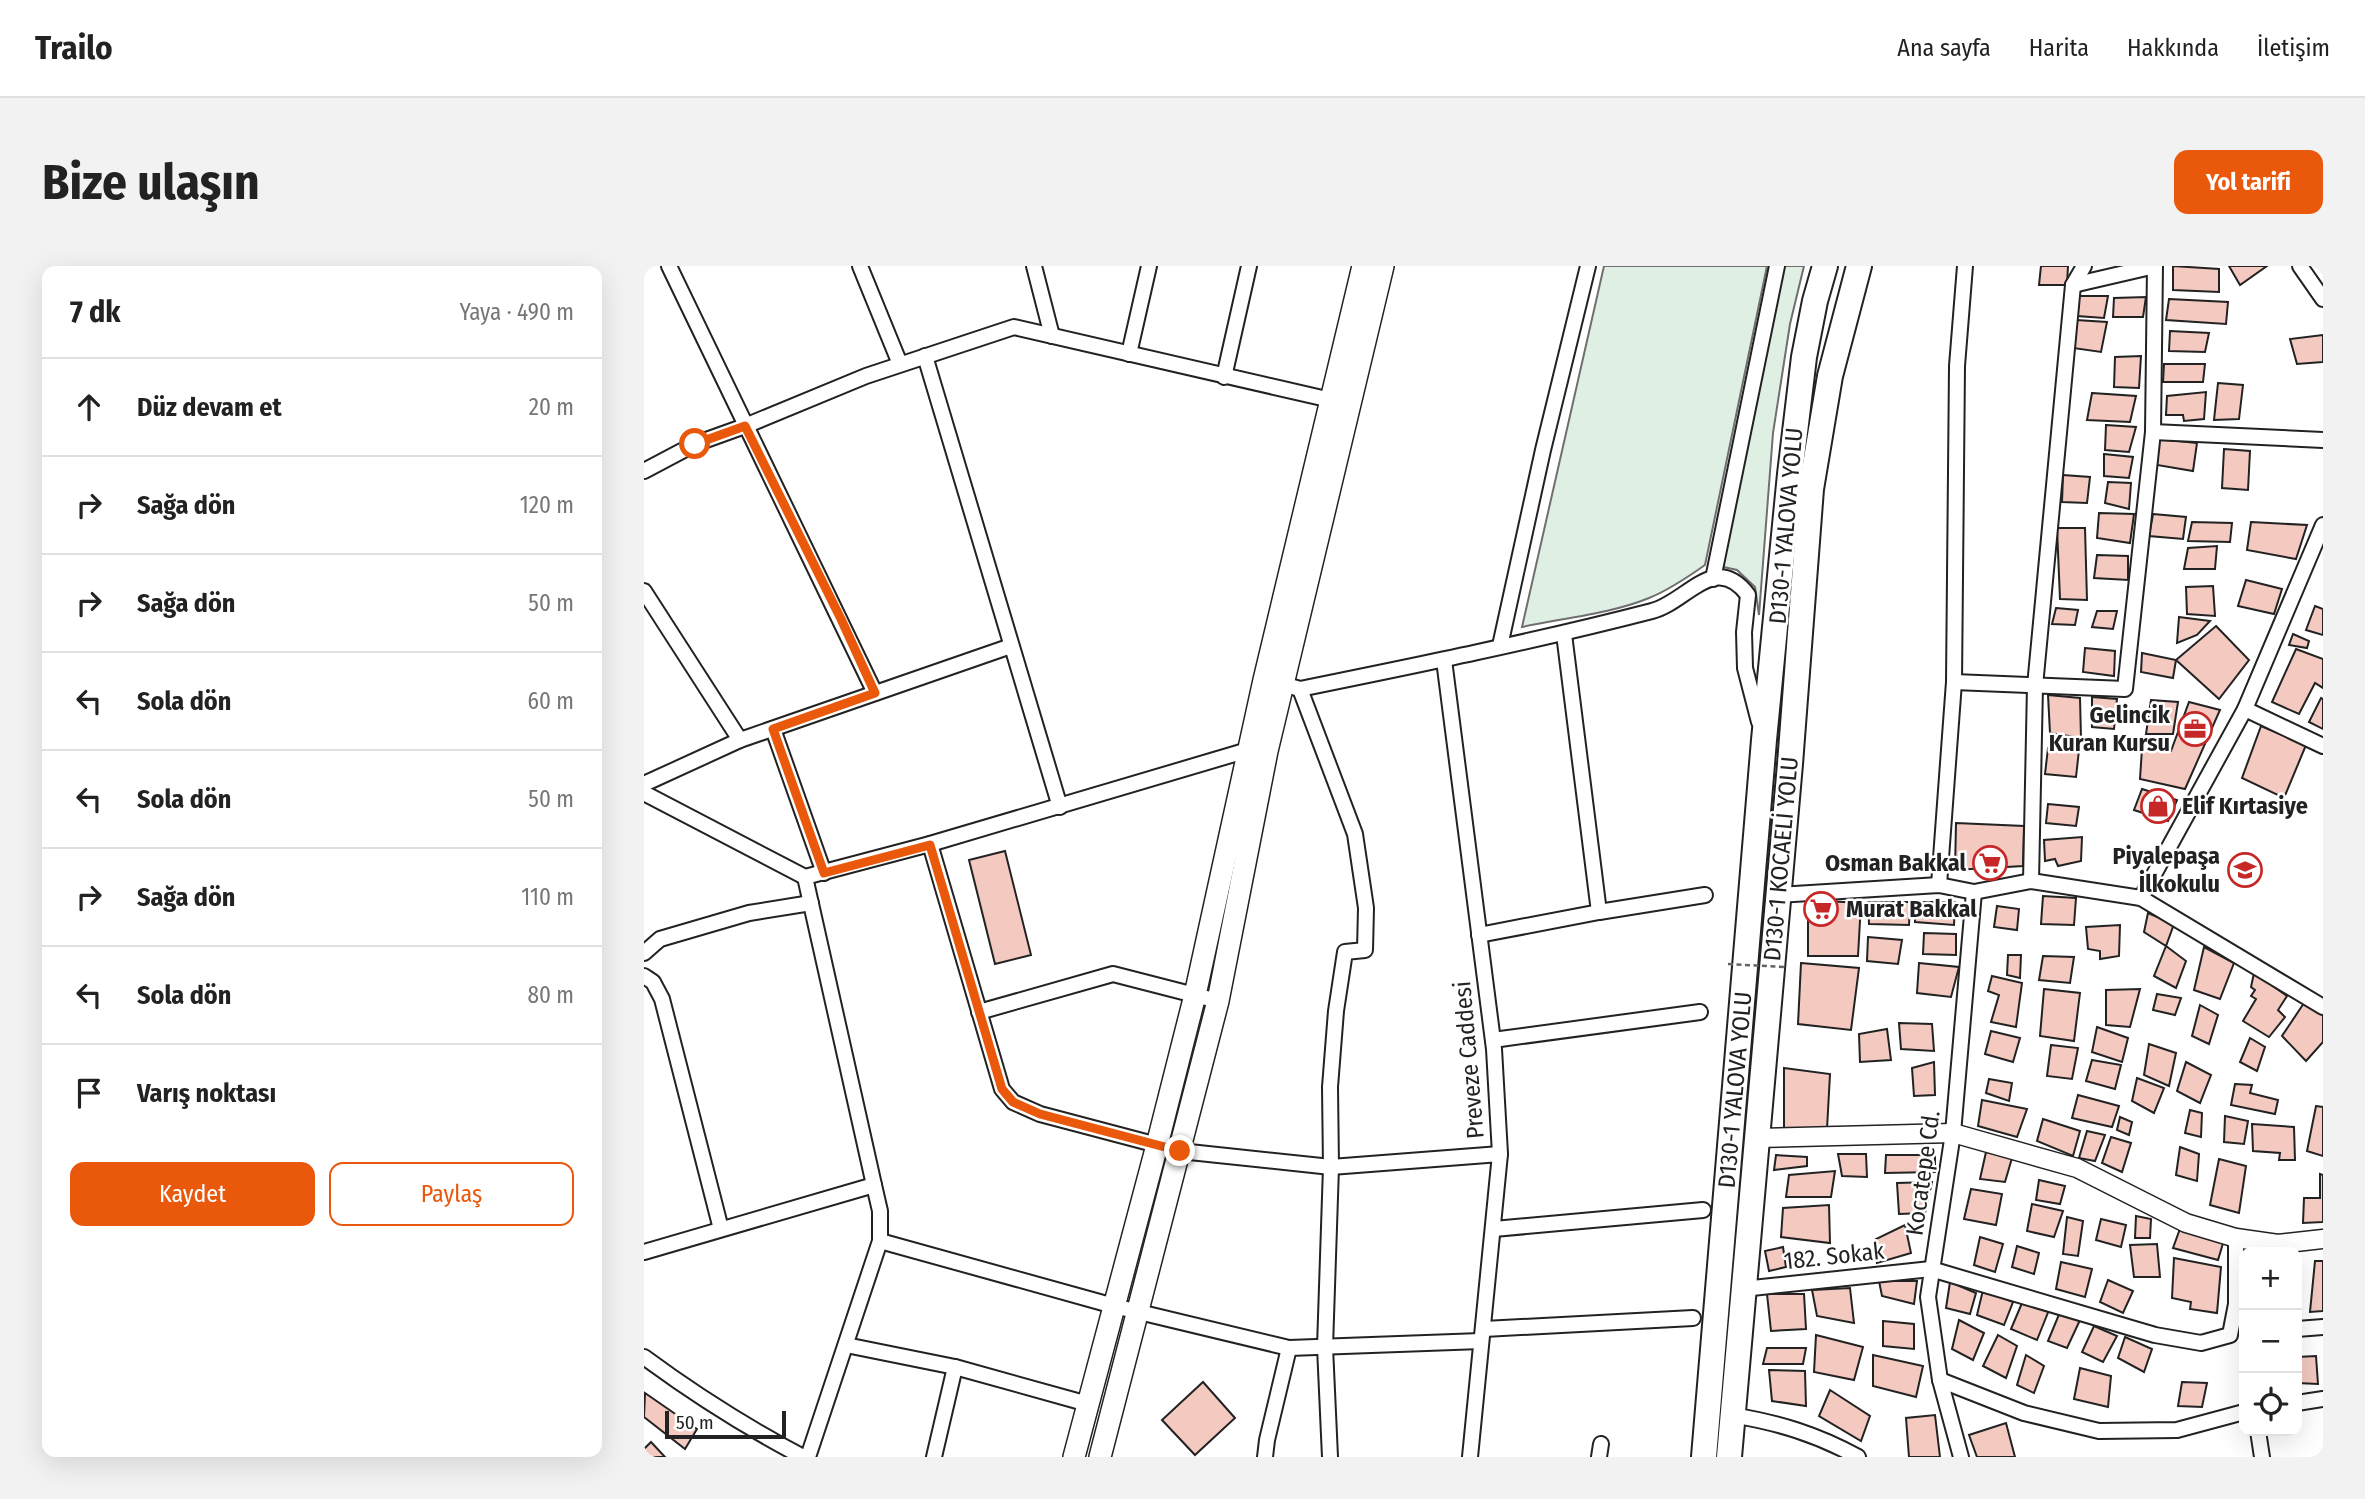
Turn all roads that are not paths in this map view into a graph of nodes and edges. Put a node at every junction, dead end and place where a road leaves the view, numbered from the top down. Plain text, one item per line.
1 (669, 266) edge
2 (860, 266) edge
3 (1034, 266) edge
4 (1149, 266) edge
5 (1249, 266) edge
6 (1363, 266) edge
7 (1382, 266) edge
8 (1588, 266) edge
9 (1777, 266) edge
10 (1825, 266) edge
11 (1859, 266) edge
12 (1965, 266) edge
13 (2084, 266) edge
14 (2155, 266) edge
15 (2300, 266) edge
16 (2073, 285) junction
17 (2323, 299) edge
18 (1052, 336) junction
19 (1129, 354) junction
20 (925, 356) junction
21 (900, 364) junction
22 (1224, 377) junction
23 (1331, 400) junction
24 (745, 426) junction
25 (2153, 432) junction
26 (2323, 440) edge
27 (644, 471) edge
28 (2323, 525) edge
29 (1713, 579) junction
30 (644, 591) edge
31 (1564, 634) junction
32 (1010, 646) junction
33 (1500, 646) junction
34 (1444, 660) junction
35 (1954, 682) junction
36 (1282, 684) junction
37 (2035, 686) junction
38 (875, 693) junction
39 (2245, 709) junction
40 (773, 729) junction
41 (740, 740) junction
42 (1764, 740) junction
43 (2323, 746) edge
44 (1258, 751) junction
45 (644, 784) edge
46 (644, 793) edge
47 (1060, 807) junction
48 (930, 845) junction
49 (824, 873) junction
50 (805, 877) junction
51 (2031, 881) junction
52 (1939, 885) junction
53 (1974, 892) junction
54 (1705, 895) dead end
55 (1777, 895) junction
56 (2141, 898) junction
57 (811, 903) junction
58 (1599, 912) junction
59 (1479, 935) junction
60 (644, 953) edge
61 (644, 976) edge
62 (1195, 995) junction
63 (1218, 1001) junction
64 (2323, 1007) edge
65 (979, 1012) junction
66 (1700, 1012) dead end
67 (1493, 1040) junction
68 (1954, 1133) junction
69 (1756, 1138) junction
70 (1157, 1145) junction
71 (1180, 1151) junction
72 (1500, 1154) junction
73 (1331, 1167) junction
74 (874, 1185) junction
75 (1703, 1210) dead end
76 (1494, 1229) junction
77 (721, 1230) junction
78 (2236, 1238) junction
79 (2323, 1239) edge
80 (880, 1241) junction
81 (644, 1252) edge
82 (1931, 1269) junction
83 (1742, 1289) junction
84 (1114, 1306) junction
85 (1138, 1312) junction
86 (1693, 1318) dead end
87 (2323, 1327) edge
88 (2302, 1329) edge
89 (2237, 1334) edge
90 (1482, 1335) junction
91 (846, 1345) junction
92 (1325, 1347) junction
93 (1289, 1348) junction
94 (644, 1357) edge
95 (955, 1367) junction
96 (1940, 1381) junction
97 (2323, 1399) edge
98 (2302, 1402) edge
99 (1088, 1404) junction
100 (2239, 1413) edge
101 (1732, 1415) junction
102 (2259, 1436) edge
103 (806, 1457) edge
104 (934, 1457) edge
105 (1074, 1457) edge
106 (1100, 1457) edge
107 (1265, 1457) edge
108 (1330, 1457) edge
109 (1470, 1457) edge
110 (1704, 1457) edge
111 (1729, 1457) edge
112 (1858, 1457) edge
113 (1961, 1457) edge
114 (2262, 1457) edge

1 - 24 street
2 - 21 street
3 - 18 street
4 - 19 street
5 - 22 street
6 - 23 main road
7 - 36 main road
8 - 33 street
9 - 29 street
10 - 42 highway, D130-1 YALOVA YOLU
11 - 55 highway, D130-1 KOCAELİ YOLU
12 - 35 street
13 - 16 street
14 - 16 street
14 - 25 street
15 - 17 street
16 - 37 street
18 - 19 street
18 - 20 street
19 - 22 street
20 - 21 street
20 - 32 street
21 - 24 street
22 - 23 street
23 - 36 main road
24 - 27 street
24 - 38 street
25 - 26 street
25 - 37 street
28 - 39 street
29 - 31 street
29 - 42 street
30 - 41 street
31 - 33 street
31 - 58 street
32 - 38 street
32 - 47 street
33 - 34 street
34 - 36 street
34 - 59 street, Preveze Caddesi
35 - 37 street
35 - 52 street
36 - 44 main road
36 - 73 street
37 - 51 street
38 - 40 street
39 - 43 street
39 - 56 street
40 - 41 street
40 - 49 street
41 - 45 street
42 - 110 highway, D130-1 YALOVA YOLU
44 - 47 street
44 - 62 main road
44 - 63 main road
46 - 50 street
47 - 48 street
48 - 49 street
48 - 65 street
49 - 50 street
50 - 57 street
51 - 53 street
51 - 56 street
52 - 53 street
52 - 55 street
53 - 68 street, Kocatepe Cd.
54 - 58 street
55 - 69 highway, D130-1 KOCAELİ YOLU
56 - 64 street
57 - 60 street
57 - 74 street
58 - 59 street
59 - 67 street, Preveze Caddesi
61 - 77 street
62 - 63 street
62 - 65 street
62 - 70 main road
63 - 71 main road
65 - 70 street
66 - 67 street
67 - 72 street, Preveze Caddesi
68 - 69 street
68 - 78 street
68 - 82 street, Kocatepe Cd.
69 - 83 highway, D130-1 KOCAELİ YOLU
70 - 71 street
70 - 84 main road
71 - 73 street
71 - 85 main road
72 - 73 street
72 - 76 street, Preveze Caddesi
73 - 92 street
74 - 77 street
74 - 80 street
75 - 76 street
76 - 90 street, Preveze Caddesi
77 - 81 street
78 - 79 street
78 - 89 street
80 - 84 street
80 - 91 street
82 - 83 street, 182. Sokak
82 - 89 street
82 - 96 street, Kocatepe Cd.
83 - 101 highway, D130-1 KOCAELİ YOLU
84 - 85 street
84 - 99 main road
85 - 93 street
85 - 106 main road
86 - 90 street
87 - 88 street
90 - 92 street
90 - 109 street, Preveze Caddesi
91 - 95 street
91 - 103 street
92 - 93 street
92 - 108 street
93 - 107 street
94 - 103 street
95 - 99 street
95 - 104 street
96 - 100 street
96 - 113 street, Kocatepe Cd.
97 - 98 street
99 - 105 main road
101 - 111 highway, D130-1 KOCAELİ YOLU
101 - 112 street
102 - 114 street

